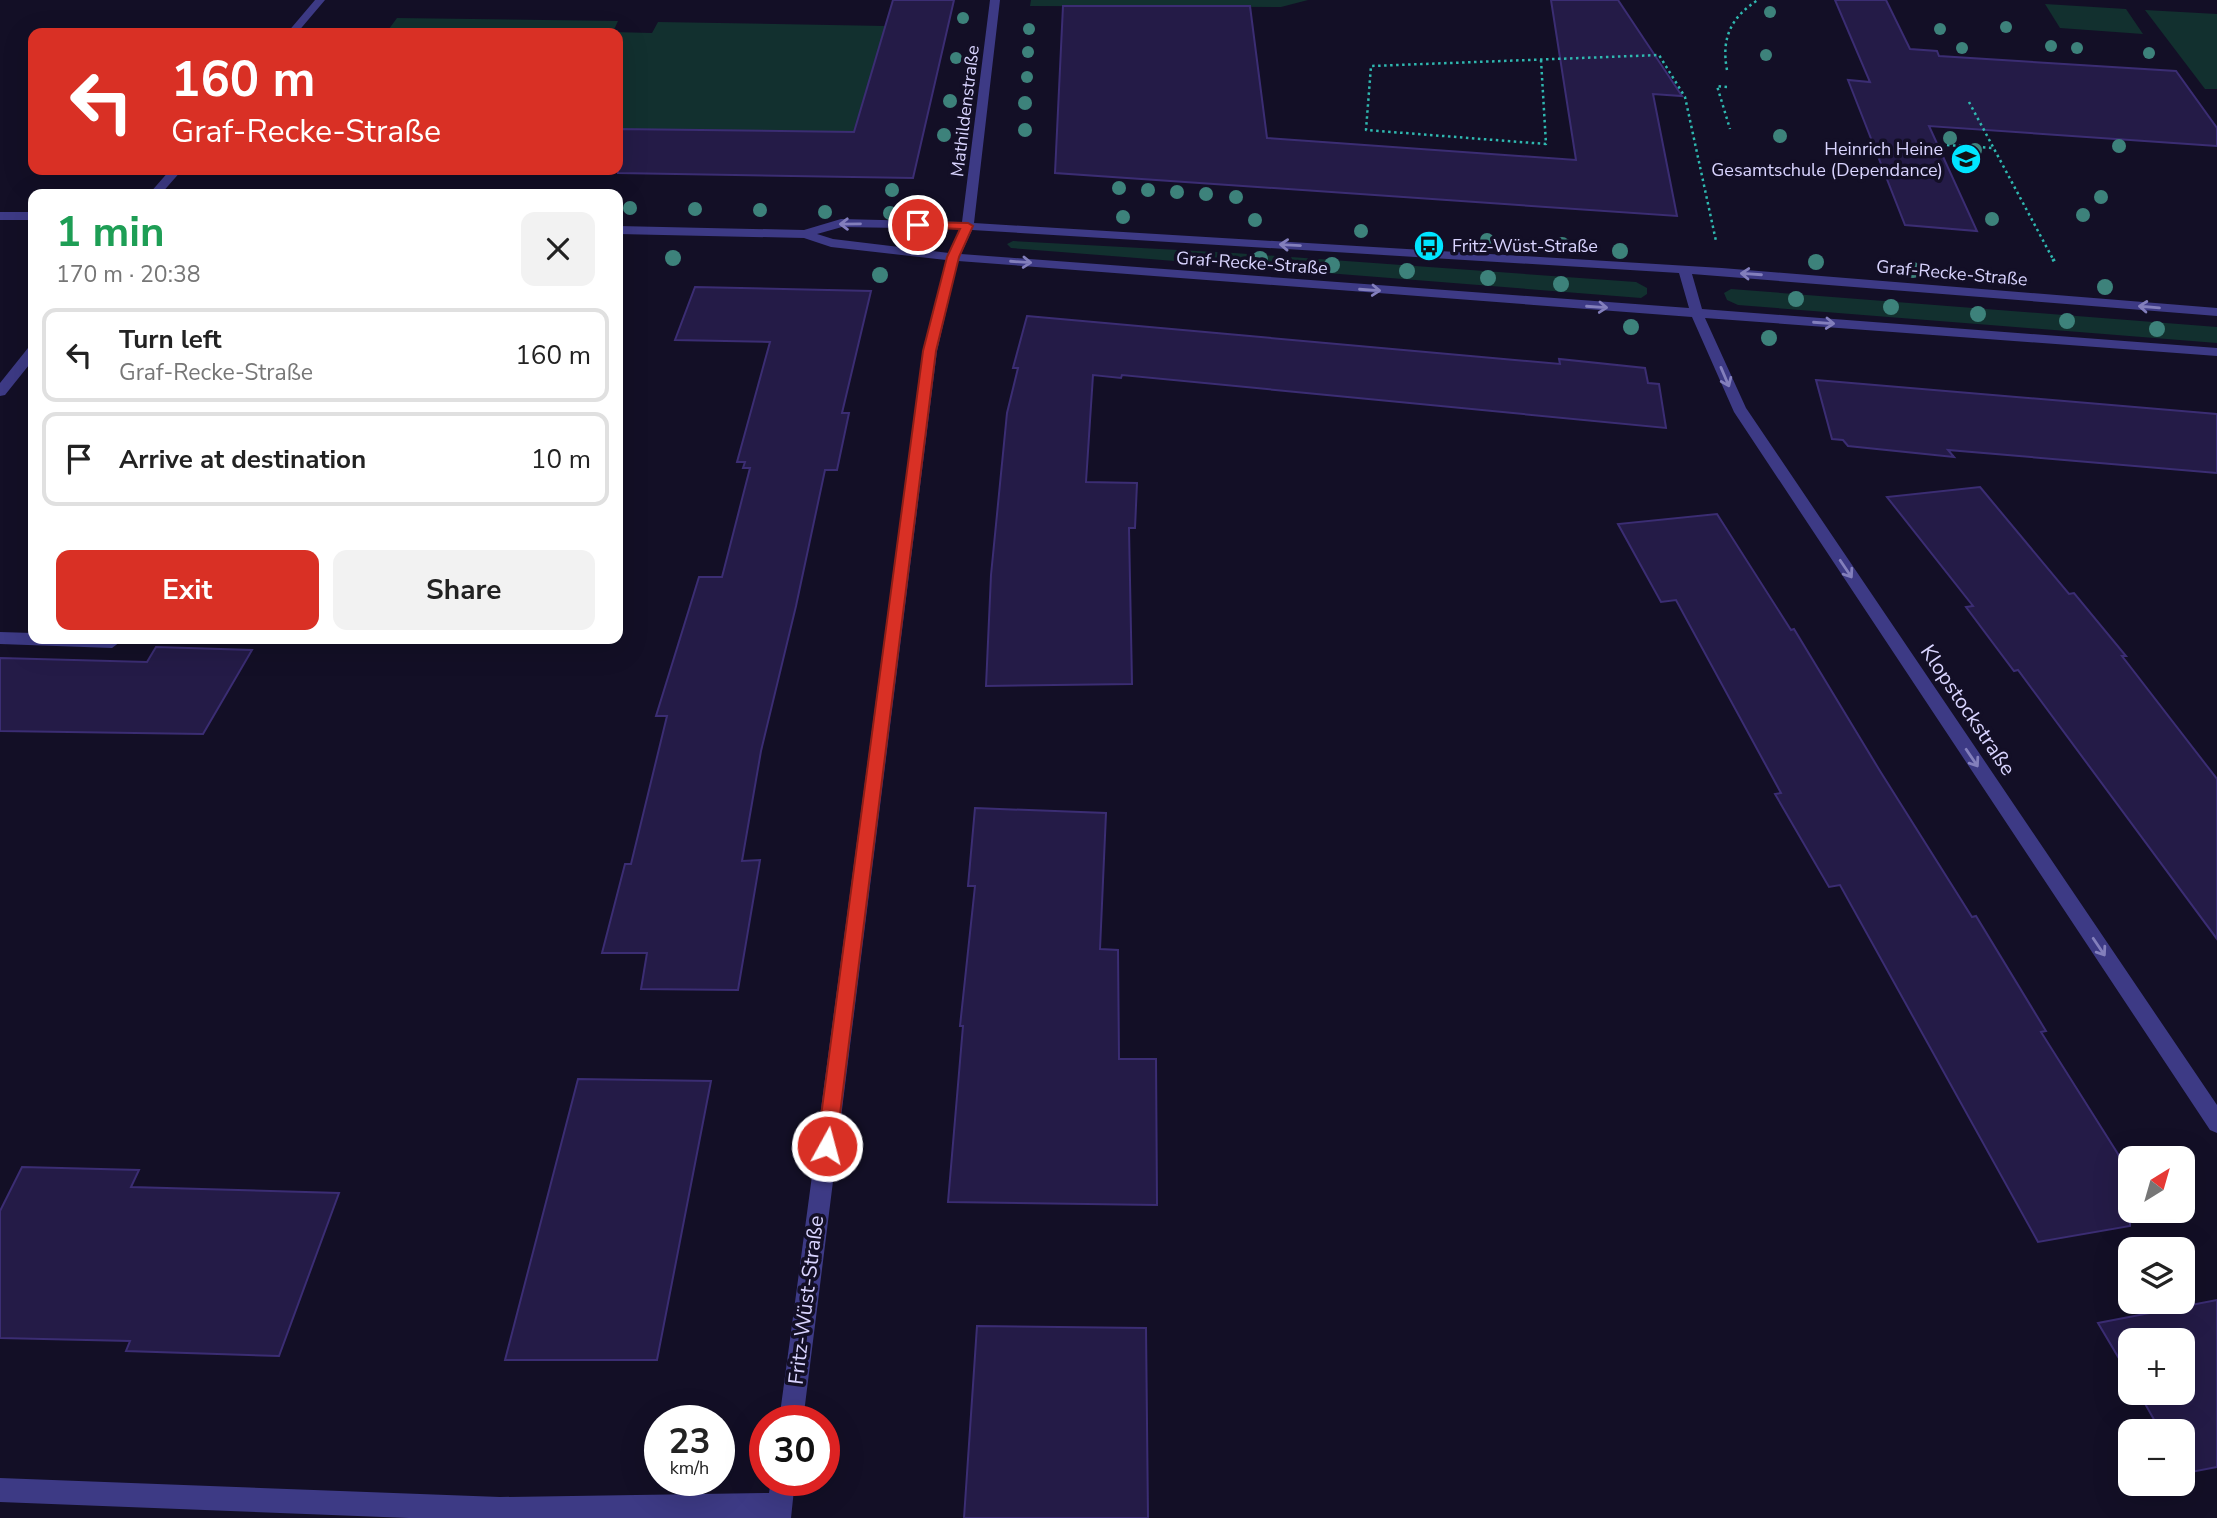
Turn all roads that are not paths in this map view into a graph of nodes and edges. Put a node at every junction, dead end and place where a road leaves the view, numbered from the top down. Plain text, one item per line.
1 (320, 0) edge
2 (995, 0) edge
3 (296, 28) edge
4 (172, 175) edge
5 (159, 189) edge
6 (0, 216) edge
7 (28, 216) edge
8 (968, 226) junction
9 (623, 230) edge
10 (805, 234) junction
11 (953, 257) junction
12 (1684, 270) junction
13 (2217, 312) edge
14 (1697, 314) junction
15 (2217, 352) edge
16 (28, 357) edge
17 (0, 392) edge
18 (0, 638) edge
19 (28, 639) edge
20 (2217, 1123) edge
21 (793, 1405) edge
22 (0, 1490) edge
23 (779, 1512) edge
24 (499, 1513) edge

1 - 3 street
2 - 8 street, Mathildenstraße
4 - 5 street
6 - 7 street
8 -> 10 street, Graf-Recke-Straße
8 - 11 street, Fritz-Wüst-Straße
12 -> 8 street, Graf-Recke-Straße
9 - 10 street, Graf-Recke-Straße
10 - 11 street, Graf-Recke-Straße
11 -> 14 street, Graf-Recke-Straße
11 - 21 street, Fritz-Wüst-Straße
13 -> 12 street, Graf-Recke-Straße
12 - 14 street
14 -> 15 street, Graf-Recke-Straße
14 -> 20 street, Klopstockstraße
16 - 17 street
18 - 19 street
22 - 24 street
23 - 24 street

